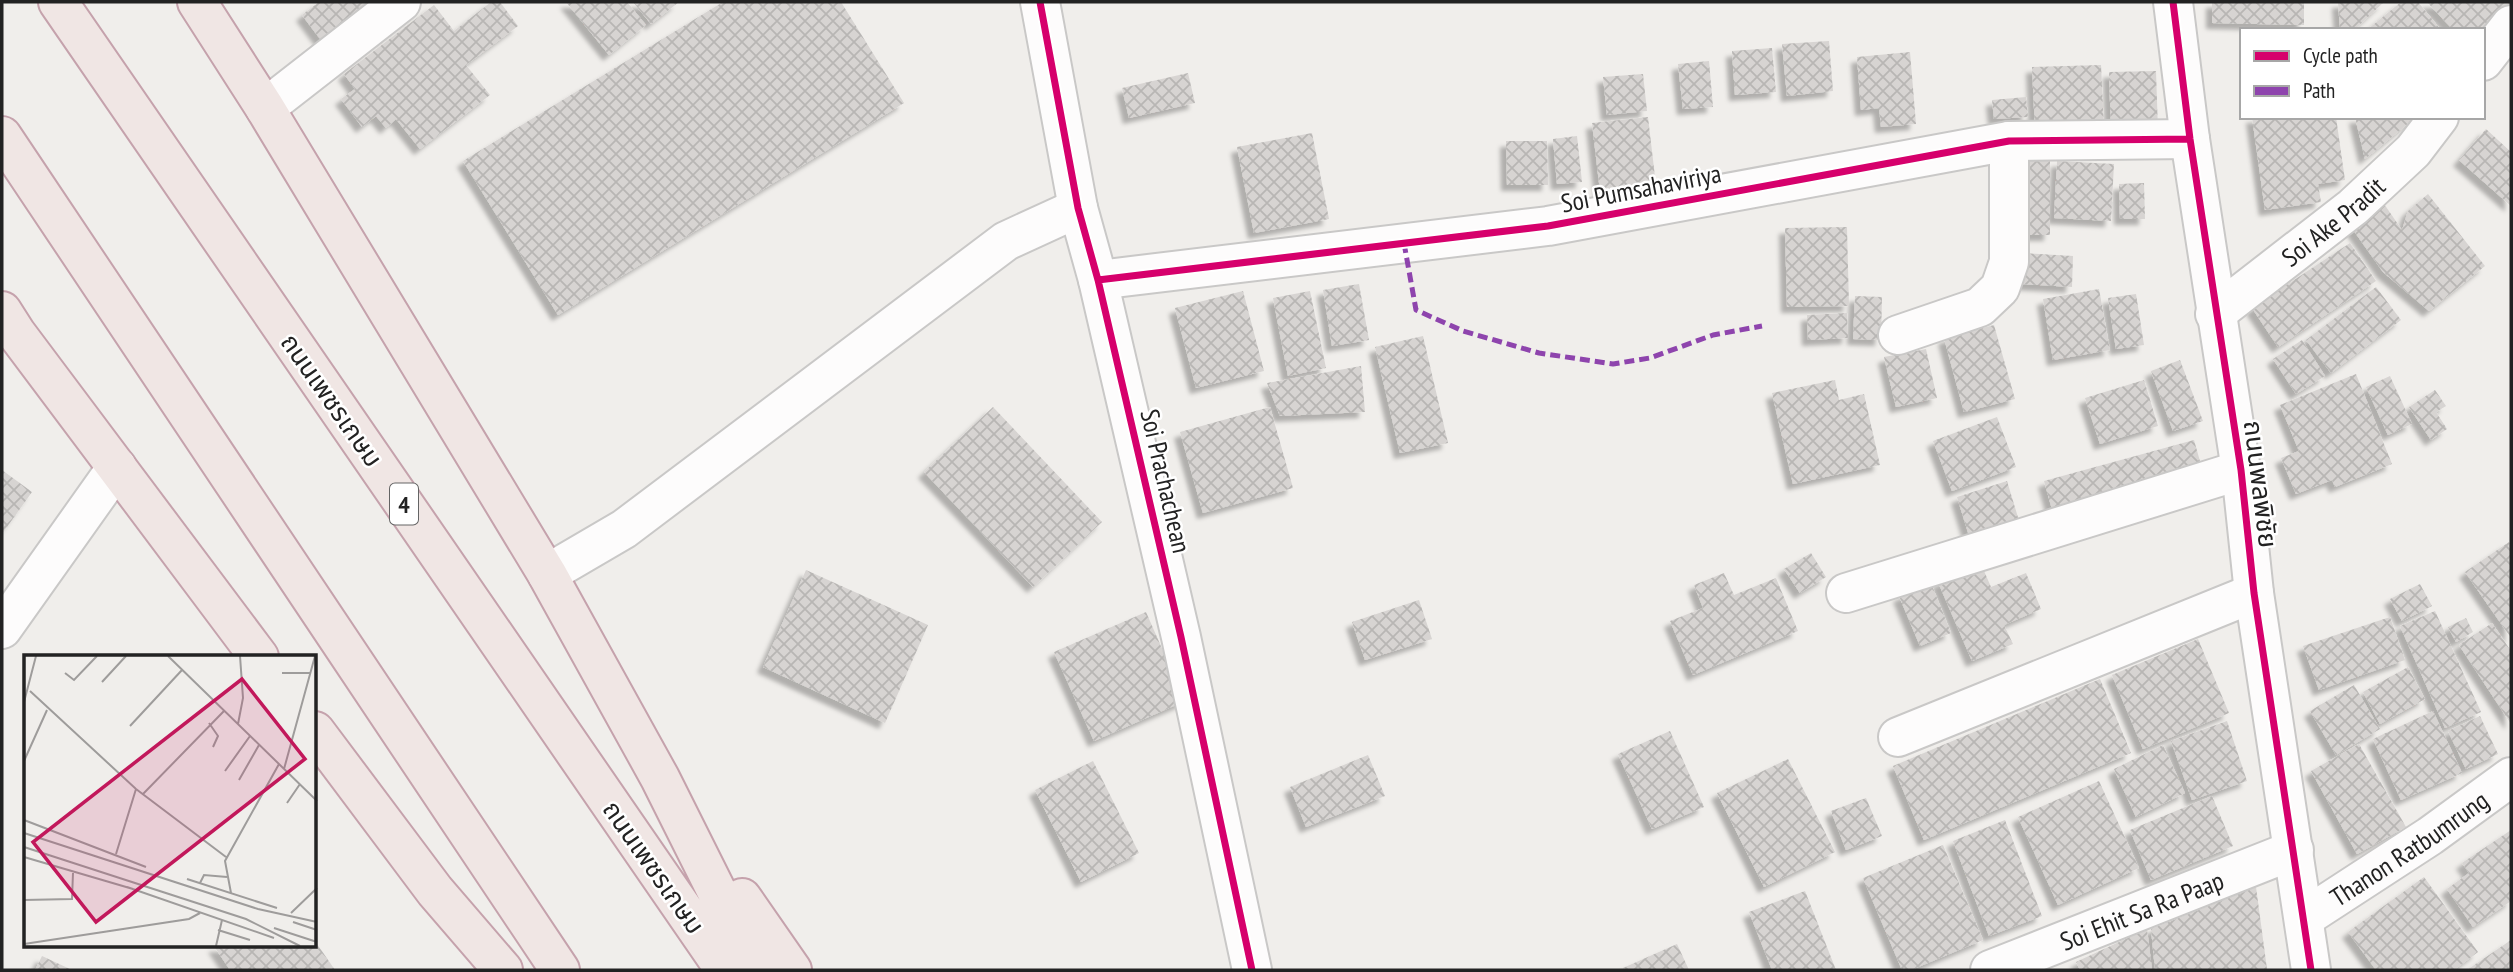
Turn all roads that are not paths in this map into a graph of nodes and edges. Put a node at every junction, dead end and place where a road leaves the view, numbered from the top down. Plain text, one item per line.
1 (58, 2) edge
2 (197, 2) edge
3 (401, 2) edge
4 (1040, 2) edge
5 (2173, 2) edge
6 (2511, 25) edge
7 (2485, 58) edge
8 (265, 108) junction
9 (2438, 119) edge
10 (2, 136) edge
11 (2190, 139) junction
12 (2009, 141) junction
13 (1077, 208) junction
14 (1098, 280) junction
15 (2, 311) edge
16 (2215, 314) junction
17 (1898, 335) dead end
18 (117, 467) junction
19 (2241, 470) junction
20 (547, 574) junction
21 (1846, 593) dead end
22 (2254, 593) junction
23 (2, 629) edge
24 (258, 655) edge
25 (317, 735) edge
26 (1898, 737) dead end
27 (2511, 777) edge
28 (660, 778) junction
29 (2294, 850) junction
30 (435, 891) junction
31 (2304, 918) junction
32 (485, 970) edge
33 (503, 970) edge
34 (560, 970) edge
35 (725, 970) edge
36 (756, 970) edge
37 (792, 970) edge
38 (1252, 970) edge
39 (1990, 970) edge
40 (2311, 970) edge

1 - 35 highway, ถนนเพชรเกษม / 4
2 - 8 highway
3 - 8 street
4 - 13 street, Soi Prachachean
5 - 11 street, ถนนพลพิชัย
6 - 7 street
8 - 20 highway
9 - 16 street, Soi Ake Pradit
10 - 34 highway
11 - 12 street, Soi Pumsahaviriya
11 - 16 street, ถนนพลพิชัย
12 - 14 street, Soi Pumsahaviriya
12 - 17 street
13 - 14 street, Soi Prachachean
13 - 20 street
14 - 38 street, Soi Prachachean
15 - 18 highway
16 - 19 street, ถนนพลพิชัย
18 - 23 street
18 - 24 highway
19 - 21 street
19 - 22 street, ถนนพลพิชัย
20 - 28 highway
22 - 26 street
22 - 29 street, ถนนพลพิชัย
25 - 30 highway
27 - 31 street, Thanon Ratbumrung
28 - 36 highway
28 - 37 highway
29 - 31 street, ถนนพลพิชัย
29 - 39 street, Soi Ehit Sa Ra Paap
30 - 32 highway
30 - 33 highway
31 - 40 street, ถนนพลพิชัย

